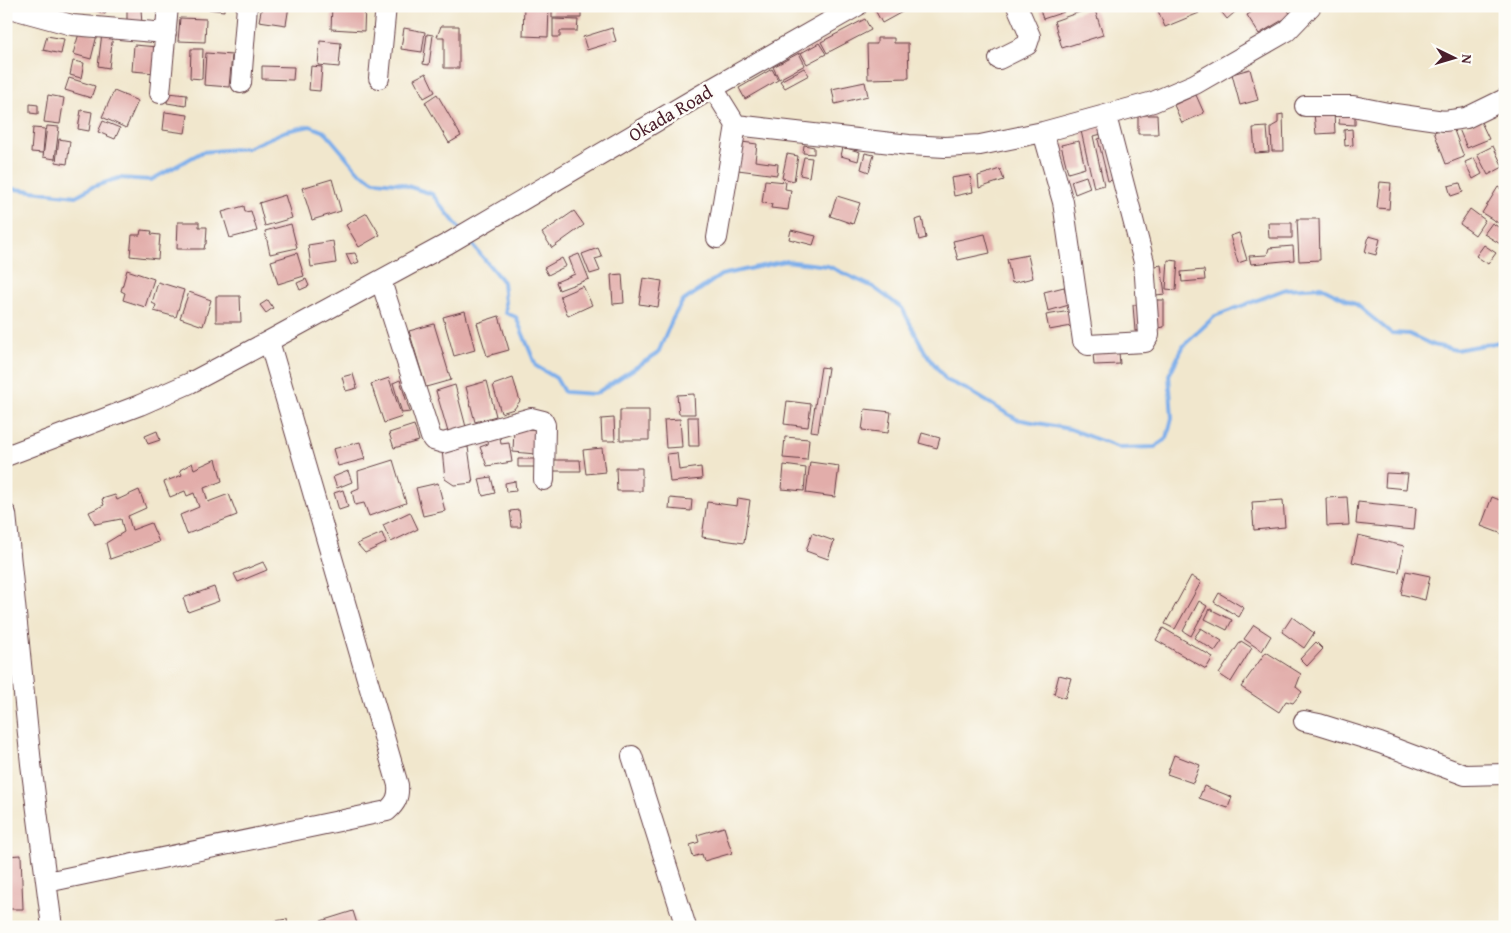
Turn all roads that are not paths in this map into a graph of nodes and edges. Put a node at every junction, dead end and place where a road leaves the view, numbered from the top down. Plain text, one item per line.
1 (168, 6) edge
2 (247, 6) edge
3 (386, 6) edge
4 (857, 6) edge
5 (1017, 6) edge
6 (1311, 6) edge
7 (6, 7) edge
8 (166, 33) junction
9 (999, 59) dead end
10 (379, 78) dead end
11 (241, 83) dead end
12 (713, 88) junction
13 (160, 93) dead end
14 (1505, 99) edge
15 (1306, 106) dead end
16 (1106, 116) junction
17 (736, 125) junction
18 (1043, 132) junction
19 (717, 238) dead end
20 (381, 281) junction
21 (269, 341) junction
22 (6, 456) edge
23 (544, 480) dead end
24 (6, 514) edge
25 (1304, 722) dead end
26 (632, 756) dead end
27 (1505, 774) edge
28 (47, 882) junction
29 (52, 927) edge
30 (686, 927) edge

1 - 8 street
2 - 11 street
3 - 10 street
4 - 12 street, Okada Road
5 - 9 street
6 - 16 street
7 - 8 street
8 - 13 street
12 - 17 street
12 - 20 street, Okada Road
14 - 15 street
16 - 18 street
16 - 18 street
17 - 18 street
17 - 19 street
20 - 21 street, Okada Road
20 - 23 street
21 - 22 street, Okada Road
21 - 28 street
24 - 28 street
25 - 27 street
26 - 30 street
28 - 29 street

